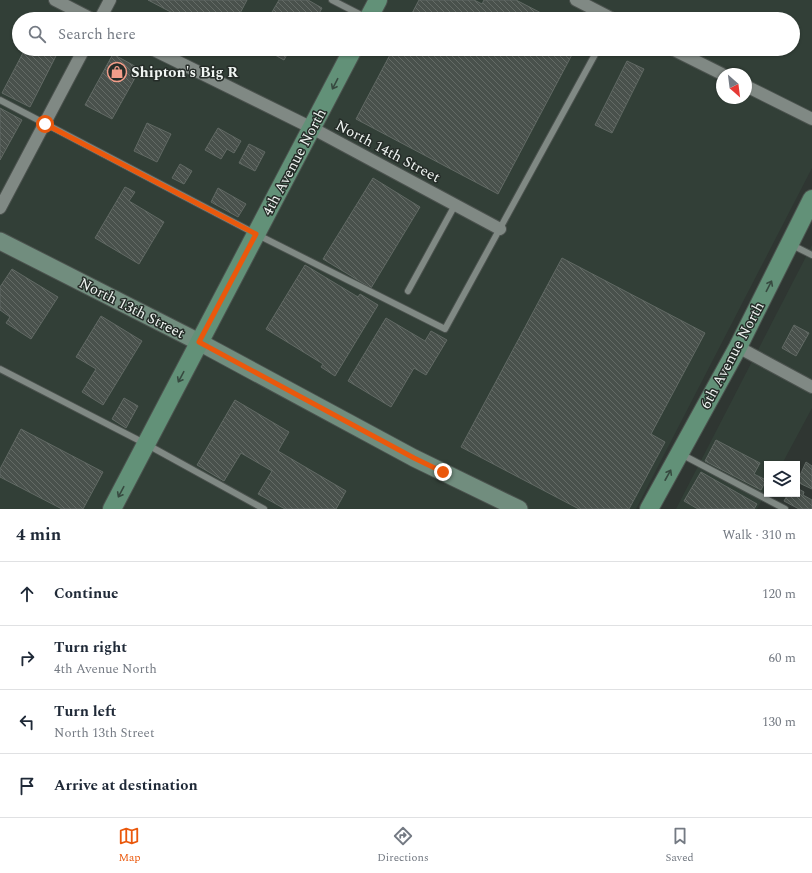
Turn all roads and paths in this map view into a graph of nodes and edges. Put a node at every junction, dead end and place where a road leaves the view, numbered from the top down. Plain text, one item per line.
1 (55, 0) edge
2 (110, 0) edge
3 (332, 0) edge
4 (378, 0) edge
5 (576, 0) edge
6 (78, 12) edge
7 (104, 12) edge
8 (355, 12) edge
9 (372, 12) edge
10 (599, 12) edge
11 (80, 56) edge
12 (166, 56) edge
13 (349, 56) edge
14 (594, 56) edge
15 (686, 56) edge
16 (716, 71) edge
17 (752, 89) edge
18 (0, 100) edge
19 (812, 119) edge
20 (45, 124) junction
21 (312, 128) junction
22 (812, 199) edge
23 (455, 205) junction
24 (0, 208) edge
25 (500, 229) junction
26 (256, 234) junction
27 (0, 241) edge
28 (790, 244) junction
29 (812, 255) edge
30 (408, 291) dead end
31 (199, 342) junction
32 (738, 347) junction
33 (0, 369) edge
34 (812, 387) edge
35 (146, 444) junction
36 (680, 453) junction
37 (112, 509) edge
38 (264, 509) edge
39 (519, 509) edge
40 (649, 509) edge
41 (785, 509) edge

1 - 6 street
2 - 7 street
3 - 8 lane
4 - 9 main road
5 - 10 street
11 - 20 street
12 - 21 street, North 14th Street
13 -> 21 main road, 4th Avenue North
14 - 25 lane
15 - 16 street
17 - 19 street
18 - 20 lane
20 - 24 street
20 - 26 lane
21 - 23 street, North 14th Street
21 - 26 main road, 4th Avenue North
22 - 28 main road, 6th Avenue North
23 - 25 street, North 14th Street
23 - 30 lane
25 - 26 lane
26 - 31 main road, 4th Avenue North
27 - 31 street, North 13th Street
28 - 29 lane
32 -> 28 main road, 6th Avenue North
31 -> 35 main road, 4th Avenue North
31 - 39 street, North 13th Street
32 - 34 street
32 - 36 main road, 6th Avenue North
33 - 35 lane
35 -> 37 main road, 4th Avenue North
35 - 38 lane
40 -> 36 main road, 6th Avenue North
36 - 41 lane

